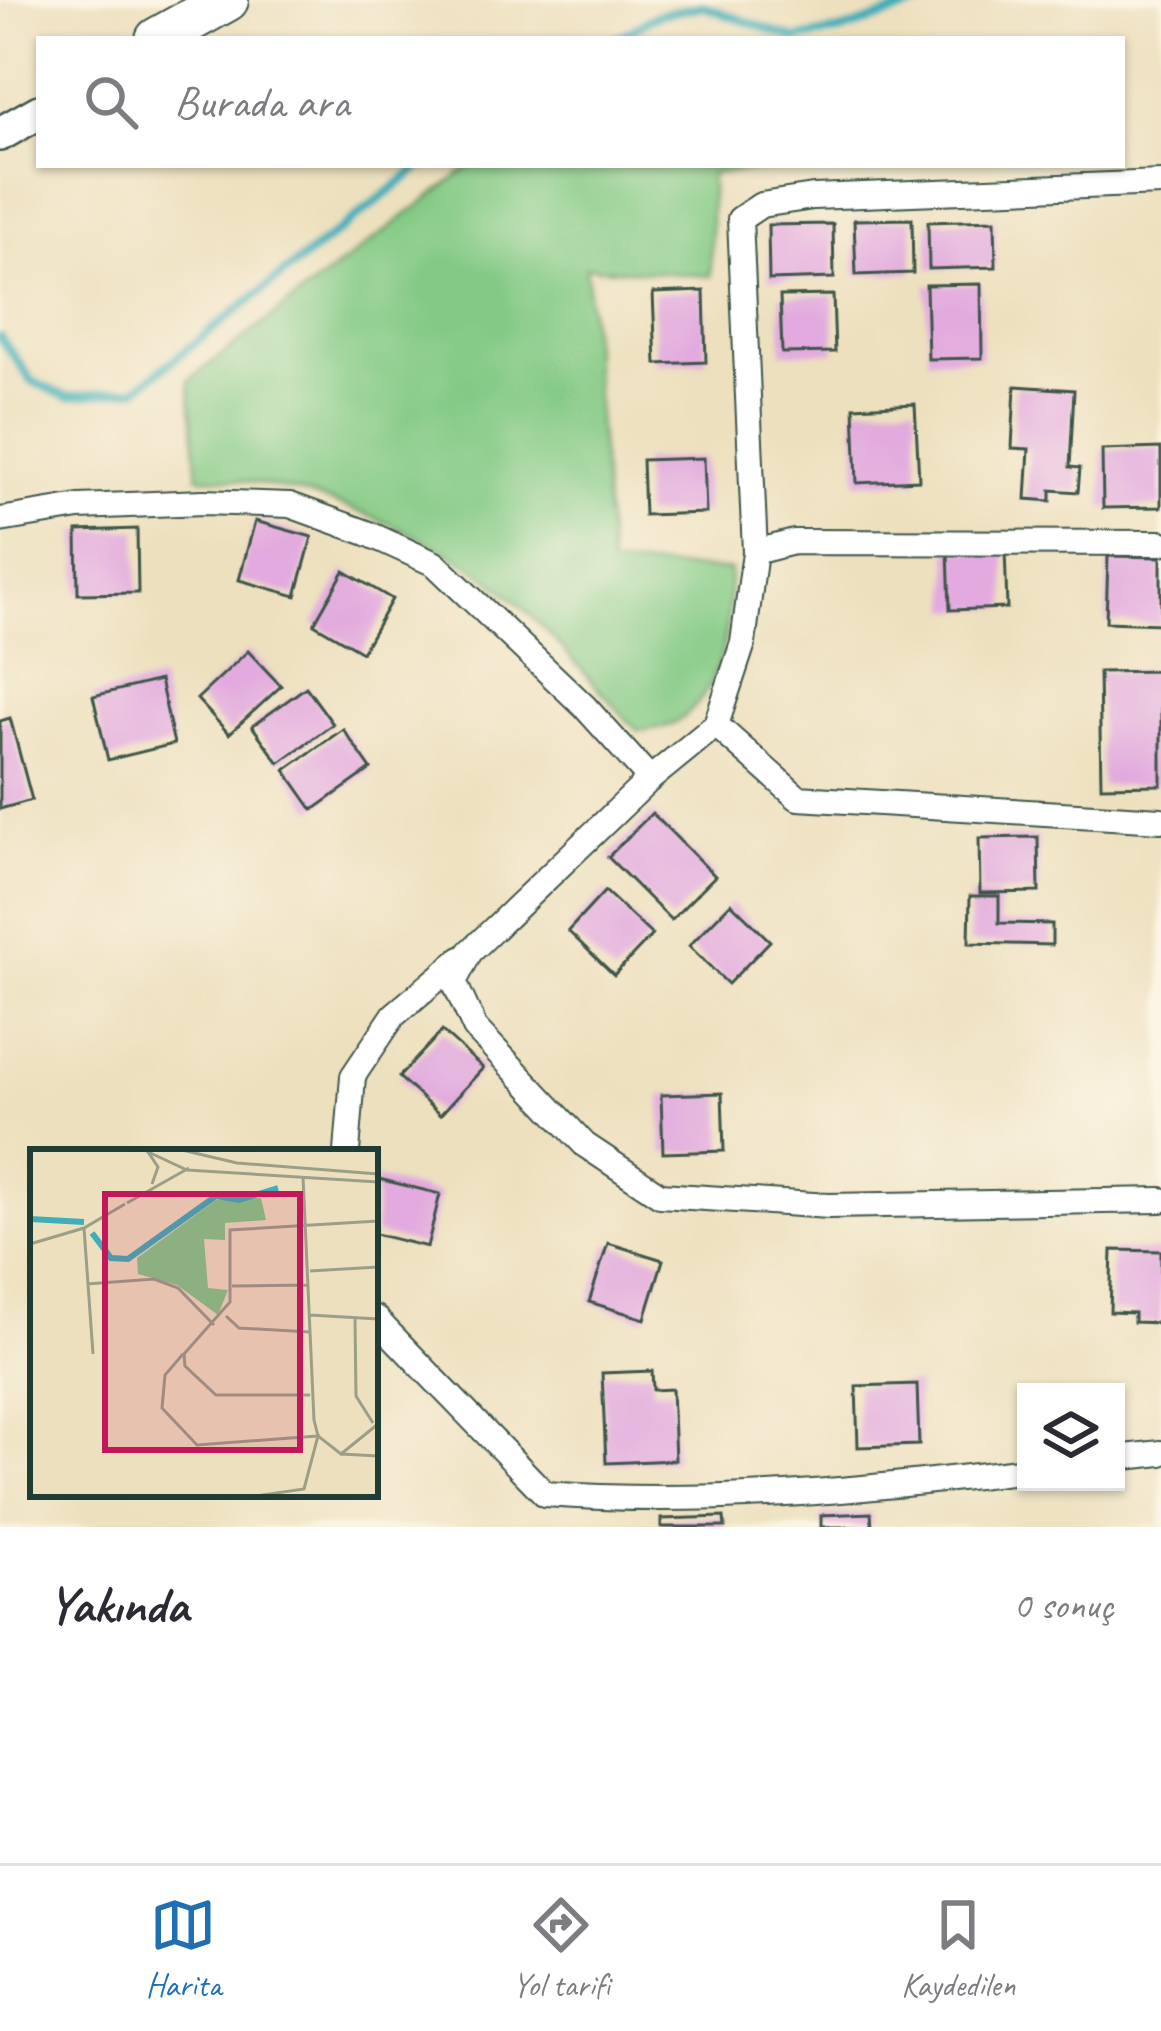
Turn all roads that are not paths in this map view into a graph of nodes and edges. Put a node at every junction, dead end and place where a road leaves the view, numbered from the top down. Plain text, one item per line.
1 (200, 0) edge
2 (227, 0) edge
3 (157, 36) edge
4 (159, 36) edge
5 (36, 114) edge
6 (0, 134) edge
7 (1161, 183) edge
8 (0, 520) edge
9 (1161, 543) edge
10 (755, 552) junction
11 (716, 724) junction
12 (650, 779) junction
13 (1161, 820) edge
14 (470, 952) junction
15 (347, 1149) edge
16 (1161, 1200) edge
17 (378, 1321) edge
18 (1161, 1453) edge
19 (1125, 1457) edge
20 (1017, 1471) edge

1 - 3 highway
2 - 4 highway
5 - 6 street
7 - 10 street
8 - 12 street
9 - 10 street
10 - 11 street
11 - 12 street
11 - 13 street
12 - 14 street
14 - 15 street
14 - 16 street
17 - 20 street
18 - 19 street

